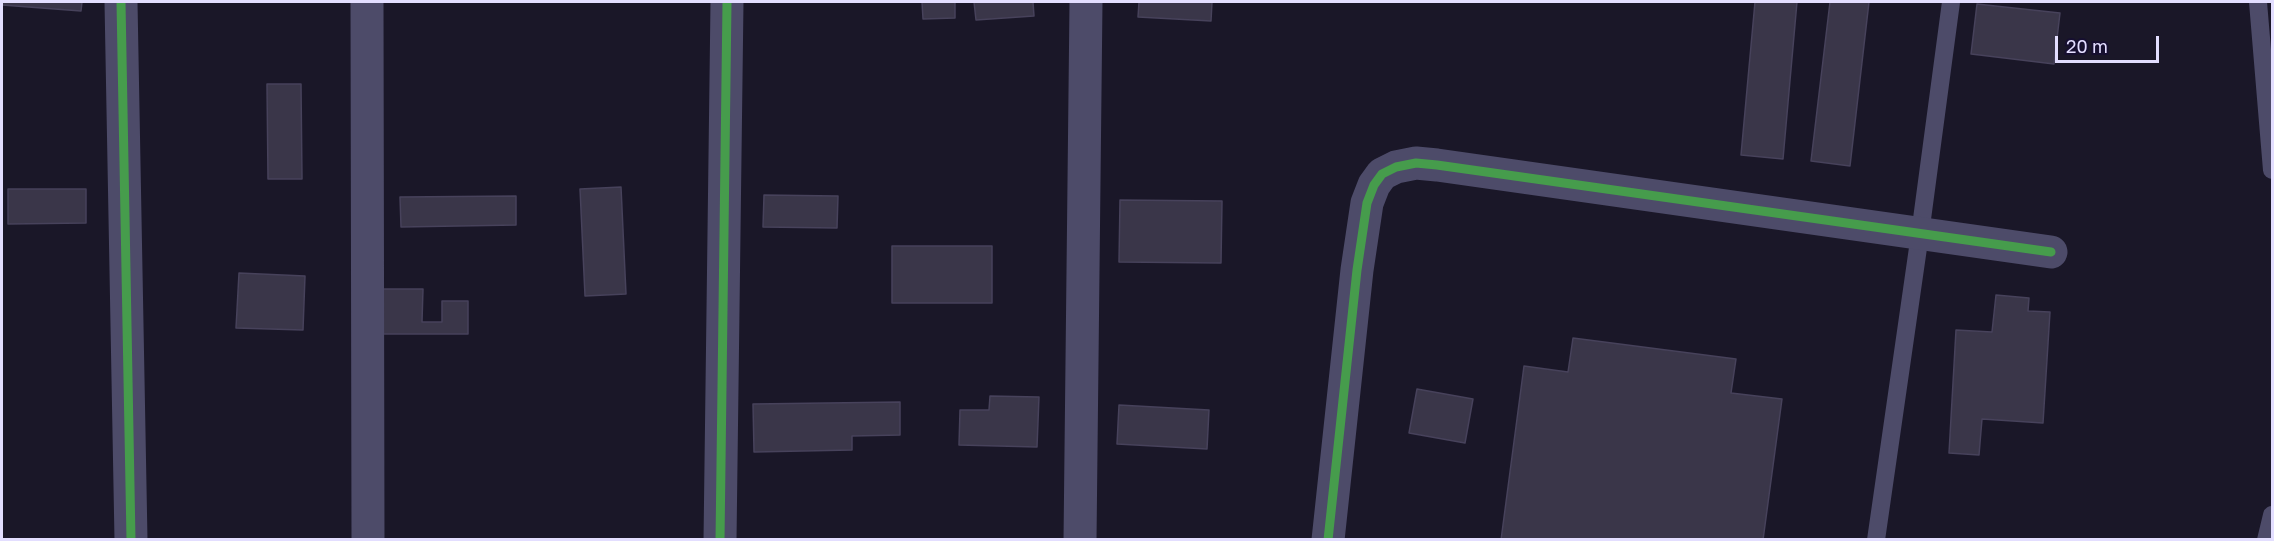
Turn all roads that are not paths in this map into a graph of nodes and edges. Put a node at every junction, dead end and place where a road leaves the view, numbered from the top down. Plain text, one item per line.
1 (121, 2) edge
2 (367, 2) edge
3 (727, 2) edge
4 (1086, 2) edge
5 (1951, 2) edge
6 (2258, 2) edge
7 (2272, 170) edge
8 (1920, 234) junction
9 (2051, 252) dead end
10 (2272, 515) edge
11 (131, 540) edge
12 (368, 540) edge
13 (720, 540) edge
14 (1080, 540) edge
15 (1328, 540) edge
16 (1876, 540) edge
17 (2266, 540) edge

1 - 11 street
2 - 12 street
3 - 13 street
4 - 14 street
5 - 8 lane
6 - 7 lane
8 - 9 street
8 - 15 street
8 - 16 lane
10 - 17 lane

